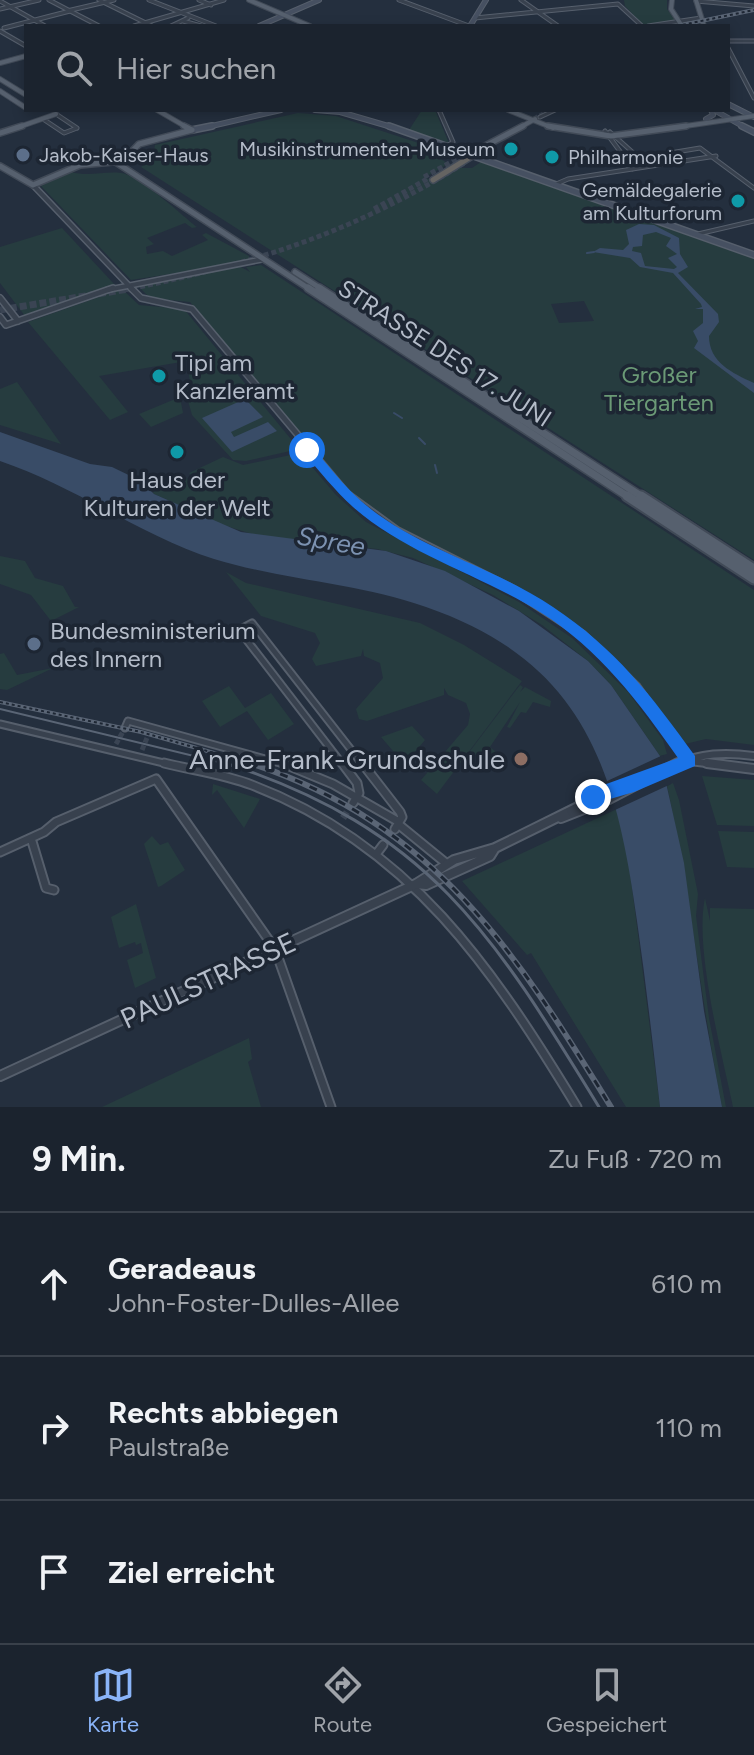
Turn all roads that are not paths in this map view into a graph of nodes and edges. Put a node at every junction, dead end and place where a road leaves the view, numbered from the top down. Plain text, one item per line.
1 (39, 0) edge
2 (49, 0) edge
3 (99, 0) edge
4 (114, 0) edge
5 (149, 0) edge
6 (199, 0) edge
7 (224, 0) edge
8 (249, 0) edge
9 (319, 0) edge
10 (399, 0) edge
11 (488, 0) edge
12 (521, 0) edge
13 (672, 0) edge
14 (693, 0) edge
15 (0, 1) edge
16 (621, 2) edge
17 (104, 3) junction
18 (211, 5) junction
19 (754, 6) edge
20 (11, 7) junction
21 (0, 9) edge
22 (70, 11) junction
23 (539, 13) junction
24 (179, 14) junction
25 (284, 15) junction
26 (478, 16) junction
27 (699, 18) junction
28 (186, 19) junction
29 (35, 20) junction
30 (145, 23) junction
31 (682, 23) edge
32 (42, 24) edge
33 (95, 24) edge
34 (141, 24) edge
35 (175, 24) edge
36 (197, 24) edge
37 (207, 24) edge
38 (264, 24) edge
39 (305, 24) edge
40 (465, 24) edge
41 (472, 24) edge
42 (555, 24) edge
43 (640, 24) edge
44 (703, 24) edge
45 (1, 29) edge
46 (730, 41) edge
47 (754, 41) edge
48 (24, 45) edge
49 (730, 52) edge
50 (24, 57) edge
51 (0, 63) edge
52 (0, 79) edge
53 (8, 84) junction
54 (0, 89) edge
55 (24, 94) edge
56 (754, 98) edge
57 (24, 106) edge
58 (730, 106) edge
59 (32, 112) edge
60 (52, 112) edge
61 (160, 112) edge
62 (265, 112) edge
63 (330, 112) edge
64 (357, 112) edge
65 (440, 112) edge
66 (514, 112) edge
67 (525, 112) edge
68 (549, 112) edge
69 (712, 112) edge
70 (722, 112) edge
71 (56, 114) junction
72 (352, 115) junction
73 (742, 116) edge
74 (43, 119) junction
75 (706, 119) junction
76 (537, 120) junction
77 (676, 127) junction
78 (192, 130) junction
79 (754, 132) edge
80 (0, 133) edge
81 (609, 134) junction
82 (446, 147) junction
83 (676, 152) junction
84 (470, 156) junction
85 (652, 156) dead end
86 (714, 156) junction
87 (686, 160) junction
88 (118, 161) junction
89 (0, 166) edge
90 (649, 166) junction
91 (633, 169) junction
92 (431, 179) tunnel mouth
93 (31, 185) junction
94 (554, 185) junction
95 (754, 186) edge
96 (754, 221) edge
97 (698, 234) junction
98 (754, 255) edge
99 (267, 258) junction
100 (127, 284) junction
101 (0, 298) edge
102 (0, 317) edge
103 (18, 321) junction
104 (754, 569) edge
105 (754, 579) edge
106 (0, 724) edge
107 (126, 724) dead end
108 (754, 756) edge
109 (689, 761) junction
110 (754, 769) edge
111 (355, 799) junction
112 (397, 825) junction
113 (31, 838) junction
114 (383, 845) tunnel mouth
115 (495, 848) junction
116 (0, 852) edge
117 (377, 853) junction
118 (447, 865) junction
119 (416, 884) junction
120 (54, 890) dead end
121 (275, 949) junction
122 (0, 1076) edge
123 (331, 1107) edge
124 (577, 1107) edge

1 - 20 street
2 - 22 street
3 - 17 street
4 - 17 street
5 - 24 street
6 - 18 street
7 - 18 street
8 - 25 main road
9 - 25 main road
10 - 40 street
11 - 26 main road
12 - 23 street
13 - 31 main road
14 - 19 street
14 - 27 main road
15 - 20 street
16 - 23 street
16 - 43 street
17 - 22 street
17 - 30 street
18 - 24 street
20 - 21 street
20 - 29 street
22 - 29 street
22 - 33 street
23 - 26 street
23 - 42 street
24 - 28 street
24 - 30 street
25 - 38 main road
25 - 39 main road
26 - 41 main road
27 - 31 street
27 - 44 main road
28 - 35 street
28 - 36 street
28 - 37 street
29 - 32 street
29 - 45 street
30 - 34 street
45 - 48 street
46 - 47 street
49 - 56 street
50 - 51 main road
52 - 53 main road
53 - 54 street
53 - 55 main road
54 - 57 main road
58 - 73 main road
58 - 73 main road
59 - 74 main road
60 - 71 main road
61 - 78 main road
62 - 78 main road
63 - 72 main road
64 - 72 street
65 - 82 street
66 - 76 main road
67 - 76 main road
68 - 76 street
69 - 75 main road
70 - 73 main road
71 - 74 main road
71 - 74 street
72 - 82 main road
73 - 75 main road
73 - 77 main road
73 - 79 main road
74 - 80 main road
75 - 77 main road
76 - 81 main road
76 - 84 main road
77 - 81 main road
78 - 88 main road
81 - 90 street
81 - 91 street
82 - 84 main road
83 - 85 street
83 - 86 street
83 - 87 street
84 - 92 highway
84 - 94 main road
86 - 87 street
86 - 95 street
87 - 90 street
88 - 93 main road
88 - 99 main road, STRASSE DES 17. JUNI
89 - 93 main road
90 - 91 street
91 - 94 street
93 - 100 street
94 - 97 main road
96 - 97 street
97 - 98 main road
99 - 100 street
99 - 104 main road, STRASSE DES 17. JUNI
99 - 105 main road, STRASSE DES 17. JUNI
100 - 103 street
100 - 109 street
101 - 103 street
102 - 103 street
106 - 117 street
107 - 111 street
108 - 109 street, PAULSTRASSE
109 - 110 street
109 - 115 street, PAULSTRASSE
111 - 112 street
111 - 112 street
112 - 118 street
113 - 116 street
113 - 120 street
113 - 121 street
114 - 117 street
115 - 118 street, PAULSTRASSE
115 - 119 street, PAULSTRASSE
117 - 119 street
118 - 119 street, PAULSTRASSE
119 - 121 street, PAULSTRASSE
119 - 124 street
121 - 122 street, PAULSTRASSE
121 - 123 street

